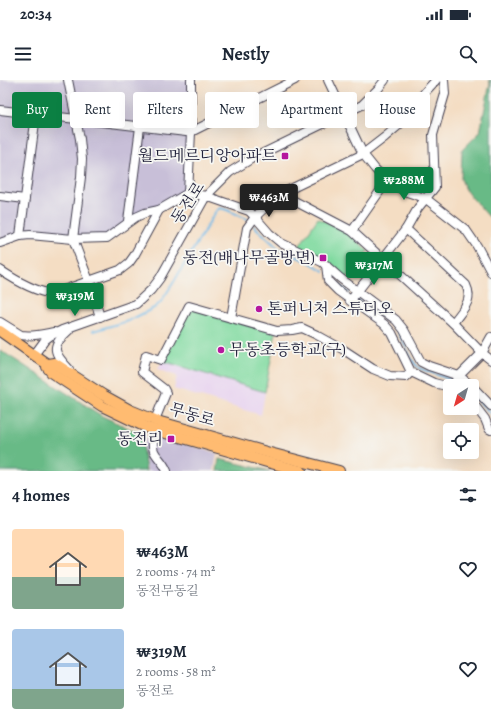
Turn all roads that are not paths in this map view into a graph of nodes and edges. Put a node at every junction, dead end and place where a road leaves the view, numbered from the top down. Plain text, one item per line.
1 (68, 80) edge
2 (191, 80) edge
3 (295, 80) edge
4 (328, 80) edge
5 (385, 80) edge
6 (436, 80) edge
7 (444, 80) edge
8 (70, 92) edge
9 (334, 92) edge
10 (357, 108) edge
11 (0, 110) edge
12 (12, 112) edge
13 (34, 128) edge
14 (77, 128) edge
15 (140, 128) edge
16 (148, 128) edge
17 (316, 128) edge
18 (351, 128) edge
19 (191, 132) junction
20 (363, 154) junction
21 (387, 181) junction
22 (188, 193) junction
23 (281, 194) junction
24 (0, 196) edge
25 (206, 196) junction
26 (425, 198) junction
27 (25, 199) junction
28 (159, 210) junction
29 (255, 216) junction
30 (128, 221) junction
31 (406, 229) junction
32 (352, 231) junction
33 (20, 236) junction
34 (73, 239) junction
35 (0, 243) edge
36 (382, 259) junction
37 (324, 264) junction
38 (0, 270) edge
39 (491, 272) edge
40 (89, 281) junction
41 (357, 290) junction
42 (350, 301) junction
43 (100, 318) junction
44 (231, 318) junction
45 (0, 322) edge
46 (453, 323) junction
47 (73, 327) junction
48 (0, 331) edge
49 (491, 337) edge
50 (482, 353) junction
51 (34, 355) junction
52 (491, 360) edge
53 (47, 364) junction
54 (408, 374) junction
55 (459, 376) junction
56 (457, 379) edge
57 (463, 379) edge
58 (79, 380) junction
59 (443, 385) edge
60 (479, 393) edge
61 (491, 406) edge
62 (479, 411) edge
63 (157, 415) dead end
64 (491, 430) edge
65 (154, 437) dead end
66 (167, 471) edge
67 (301, 471) edge
68 (339, 471) edge

1 - 8 street
2 - 19 street
3 - 19 street
4 - 9 street
5 - 10 street, 동전로
6 - 20 street
7 - 26 street
11 - 12 street
13 - 27 street
14 - 34 street
15 - 30 street
16 - 19 street
17 - 25 street, 동전로
18 - 20 street
19 - 22 street
20 - 21 street
20 - 23 street
21 - 26 street
21 - 32 street
22 - 25 street
22 - 28 street
23 - 29 street
23 - 32 street
24 - 27 street
25 - 29 street
25 - 43 street, 동전로
26 - 31 street
26 - 39 street
27 - 33 street
28 - 30 street
28 - 40 street
29 - 37 street
29 - 44 street
30 - 34 street
31 - 36 street
31 - 46 street
32 - 36 street
33 - 34 street
33 - 35 street
34 - 40 street
36 - 41 street
36 - 46 street
37 - 41 street
37 - 42 street
38 - 40 street
40 - 43 street
41 - 42 street
41 - 55 street
42 - 54 street
43 - 47 street, 동전로
44 - 54 street
44 - 63 street
45 - 47 street
46 - 50 street
47 - 51 street, 동전로
47 - 58 street
48 - 51 main road, 무동로
49 - 50 street
50 - 52 street
50 - 55 street
51 - 53 main road, 무동로
53 - 58 main road, 무동로
53 - 67 main road, 무동로
54 - 59 street
55 - 56 street
55 - 57 street
58 - 68 main road, 무동로
60 - 61 street
62 - 64 street
65 - 66 street

